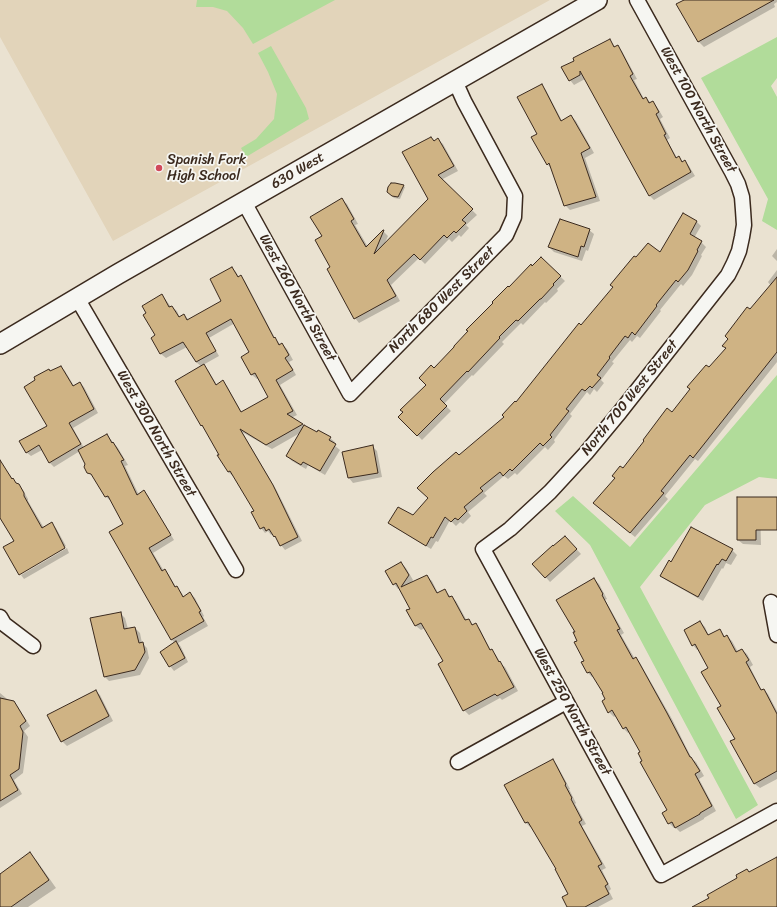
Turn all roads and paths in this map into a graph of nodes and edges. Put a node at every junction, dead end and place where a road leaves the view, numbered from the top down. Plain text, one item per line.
1 (597, 0) edge
2 (637, 0) edge
3 (455, 81) junction
4 (244, 202) junction
5 (744, 225) joint
6 (77, 298) junction
7 (0, 344) edge
8 (350, 394) joint
9 (483, 549) joint
10 (236, 570) dead end
11 (771, 602) dead end
12 (0, 618) edge
13 (777, 635) edge
14 (33, 646) dead end
15 (566, 702) junction
16 (458, 762) dead end
17 (777, 811) edge

1 - 3 street, 630 West
2 - 5 street, West 100 North Street
3 - 4 street, 630 West
3 - 8 street, North 680 West Street
4 - 6 street, 630 West
4 - 8 street, West 260 North Street
5 - 9 street, North 700 West Street
6 - 7 street, 630 West
6 - 10 street, West 300 North Street
9 - 15 street, West 250 North Street
11 - 13 street
12 - 14 street
15 - 16 street
15 - 17 street, West 250 North Street

